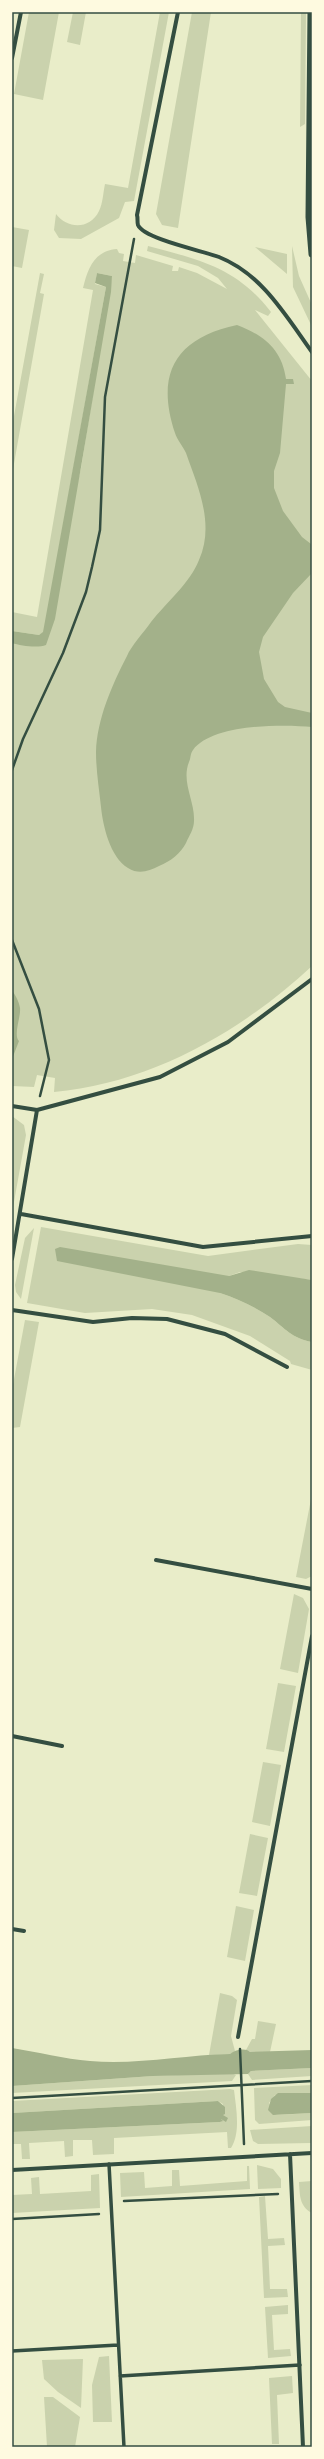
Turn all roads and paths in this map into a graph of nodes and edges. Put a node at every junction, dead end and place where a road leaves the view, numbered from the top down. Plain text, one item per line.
1 (21, 12) edge
2 (178, 12) edge
3 (311, 12) edge
4 (12, 58) edge
5 (139, 225) junction
6 (312, 254) edge
7 (312, 352) edge
8 (12, 770) edge
9 (12, 940) edge
10 (312, 979) edge
11 (12, 1106) edge
12 (37, 1110) junction
13 (21, 1214) junction
14 (312, 1236) edge
15 (12, 1259) edge
16 (12, 1310) edge
17 (287, 1367) dead end
18 (156, 1560) dead end
19 (312, 1589) edge
20 (312, 1636) edge
21 (12, 1736) edge
22 (62, 1746) dead end
23 (12, 1929) edge
24 (24, 1931) dead end
25 (238, 2037) dead end
26 (240, 2047) dead end
27 (312, 2081) edge
28 (242, 2085) junction
29 (12, 2098) edge
30 (243, 2127) dead end
31 (312, 2153) edge
32 (290, 2154) junction
33 (109, 2164) junction
34 (12, 2170) edge
35 (292, 2193) junction
36 (111, 2201) junction
37 (112, 2213) junction
38 (12, 2218) edge
39 (118, 2345) junction
40 (12, 2351) edge
41 (300, 2365) junction
42 (120, 2376) junction
43 (124, 2447) edge
44 (303, 2447) edge

1 - 4 street
2 - 5 street
3 - 6 street
5 - 7 street
5 - 8 path
9 - 12 path
10 - 12 street
11 - 12 street
12 - 13 street
13 - 14 street
13 - 15 street
16 - 17 street
18 - 19 street
20 - 25 street
21 - 22 street
23 - 24 street
26 - 28 path
27 - 28 path
28 - 29 path
28 - 30 path
31 - 32 street
32 - 33 street
32 - 35 street
33 - 34 street
33 - 36 street
35 - 36 path
35 - 41 street
36 - 37 street
37 - 38 path
37 - 39 street
39 - 40 street
39 - 42 street
41 - 42 street
41 - 44 street
42 - 43 street

